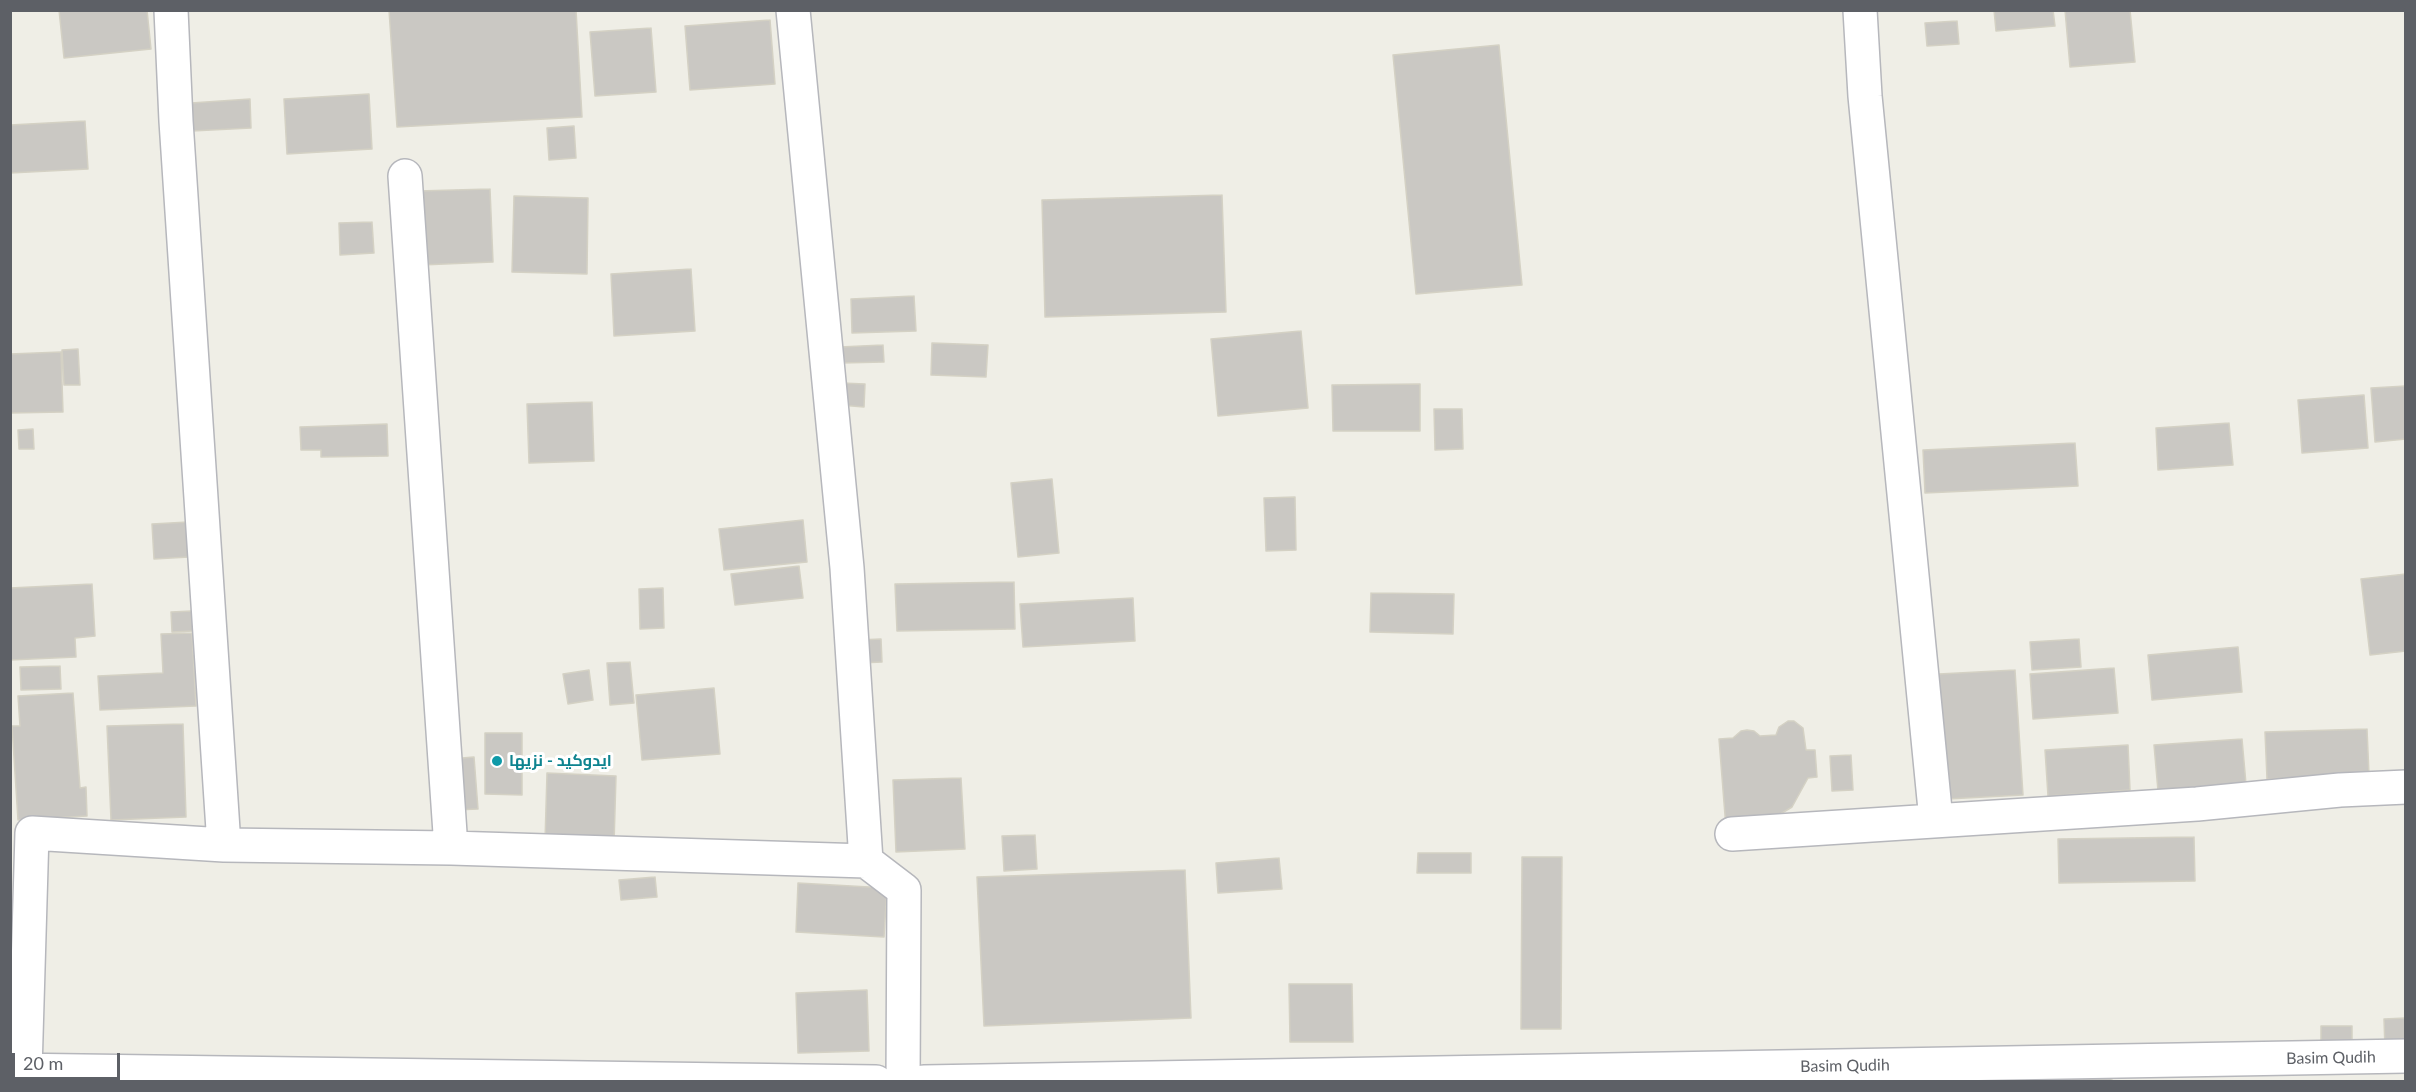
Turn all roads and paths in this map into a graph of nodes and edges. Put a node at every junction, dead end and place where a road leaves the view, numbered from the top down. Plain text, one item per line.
1 (171, 10) edge
2 (793, 10) edge
3 (1860, 10) edge
4 (405, 176) dead end
5 (2406, 787) edge
6 (1936, 820) junction
7 (1732, 834) dead end
8 (224, 845) junction
9 (451, 848) junction
10 (866, 861) junction
11 (2406, 1056) edge
12 (18, 1070) edge
13 (876, 1082) edge
14 (903, 1082) edge
15 (924, 1082) edge

1 - 8 street
2 - 10 street
3 - 6 street
4 - 9 street
5 - 6 street
6 - 7 street
8 - 9 street
8 - 12 street
9 - 10 street
10 - 14 street
11 - 15 street, Basim Qudih
12 - 13 street

